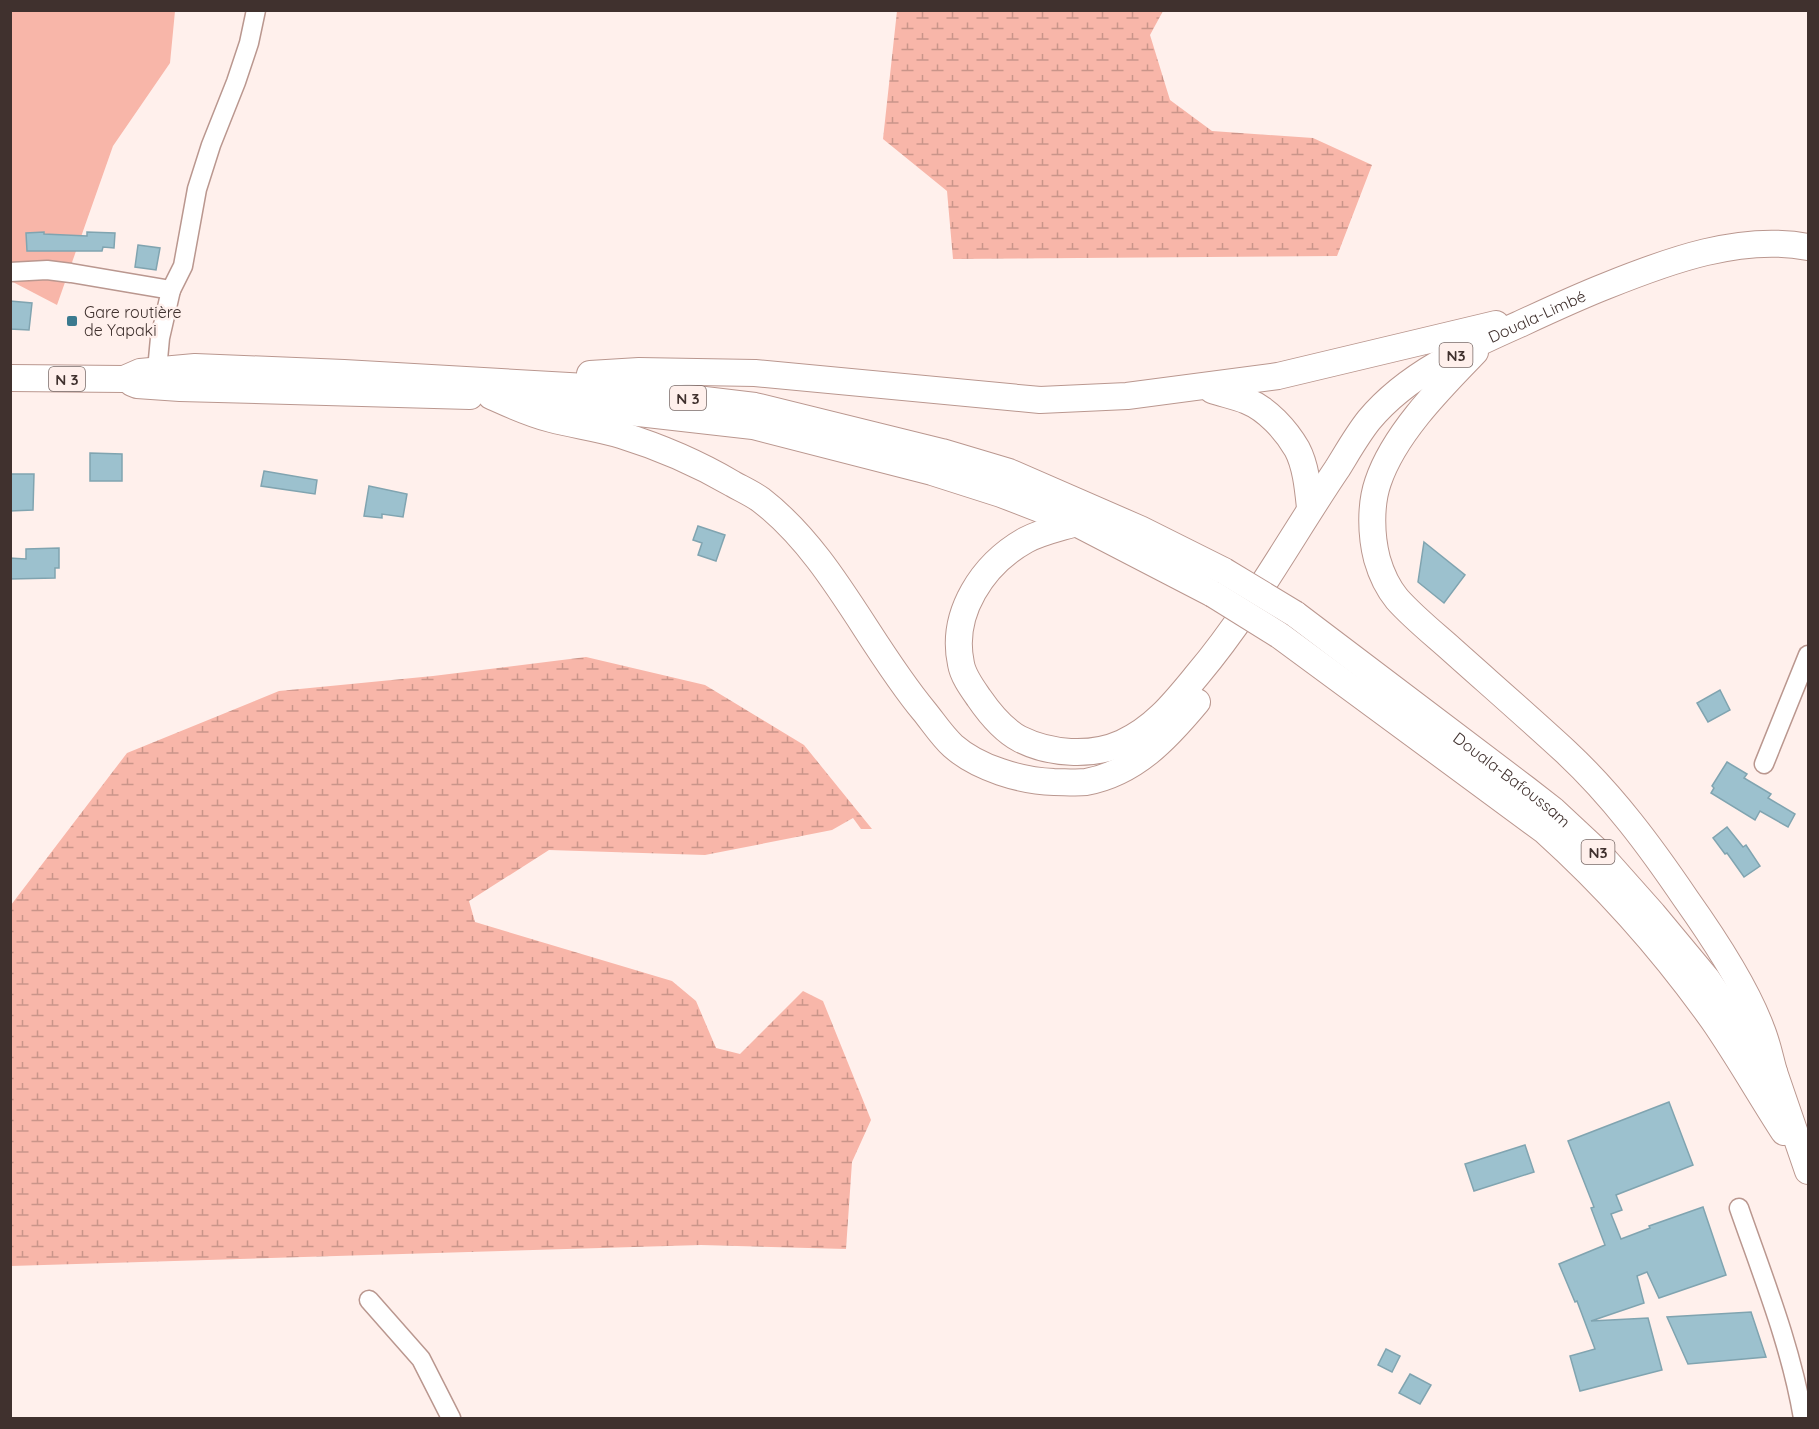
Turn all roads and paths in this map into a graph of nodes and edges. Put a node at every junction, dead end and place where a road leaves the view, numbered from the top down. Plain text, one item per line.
1 (256, 10) edge
2 (1809, 247) edge
3 (10, 272) edge
4 (171, 290) junction
5 (1546, 312) junction
6 (1488, 339) junction
7 (157, 370) junction
8 (10, 378) edge
9 (124, 379) junction
10 (495, 388) junction
11 (1202, 388) junction
12 (1310, 508) junction
13 (1076, 523) junction
14 (1224, 571) joint
15 (1214, 594) joint
16 (1225, 642) junction
17 (1809, 655) edge
18 (1764, 764) dead end
19 (1774, 1072) junction
20 (1809, 1171) edge
21 (1739, 1208) dead end
22 (369, 1300) dead end
23 (451, 1419) edge
24 (1803, 1419) edge

1 - 4 street
2 - 5 highway, Douala-Limbé / N3
3 - 4 street
4 - 7 street
5 - 6 highway, Douala-Limbé / N3
5 - 11 highway
6 - 12 highway, Douala-Limbé / N3
6 - 19 highway
7 - 9 highway, N 3
7 - 10 highway, N 3
8 - 9 highway, N 3
9 - 10 highway, N 3
10 - 11 highway
10 - 13 highway, N 3
10 - 14 highway, N 3
10 - 16 highway
11 - 12 highway
12 - 16 highway, Douala-Limbé / N3
13 - 15 highway, N 3
13 - 16 highway
14 - 19 highway, Douala-Bafoussam / N3, bridge
15 - 20 highway, Douala-Bafoussam / N3, bridge
17 - 18 street
19 - 20 highway, Douala-Bafoussam / N3
21 - 24 street
22 - 23 street

